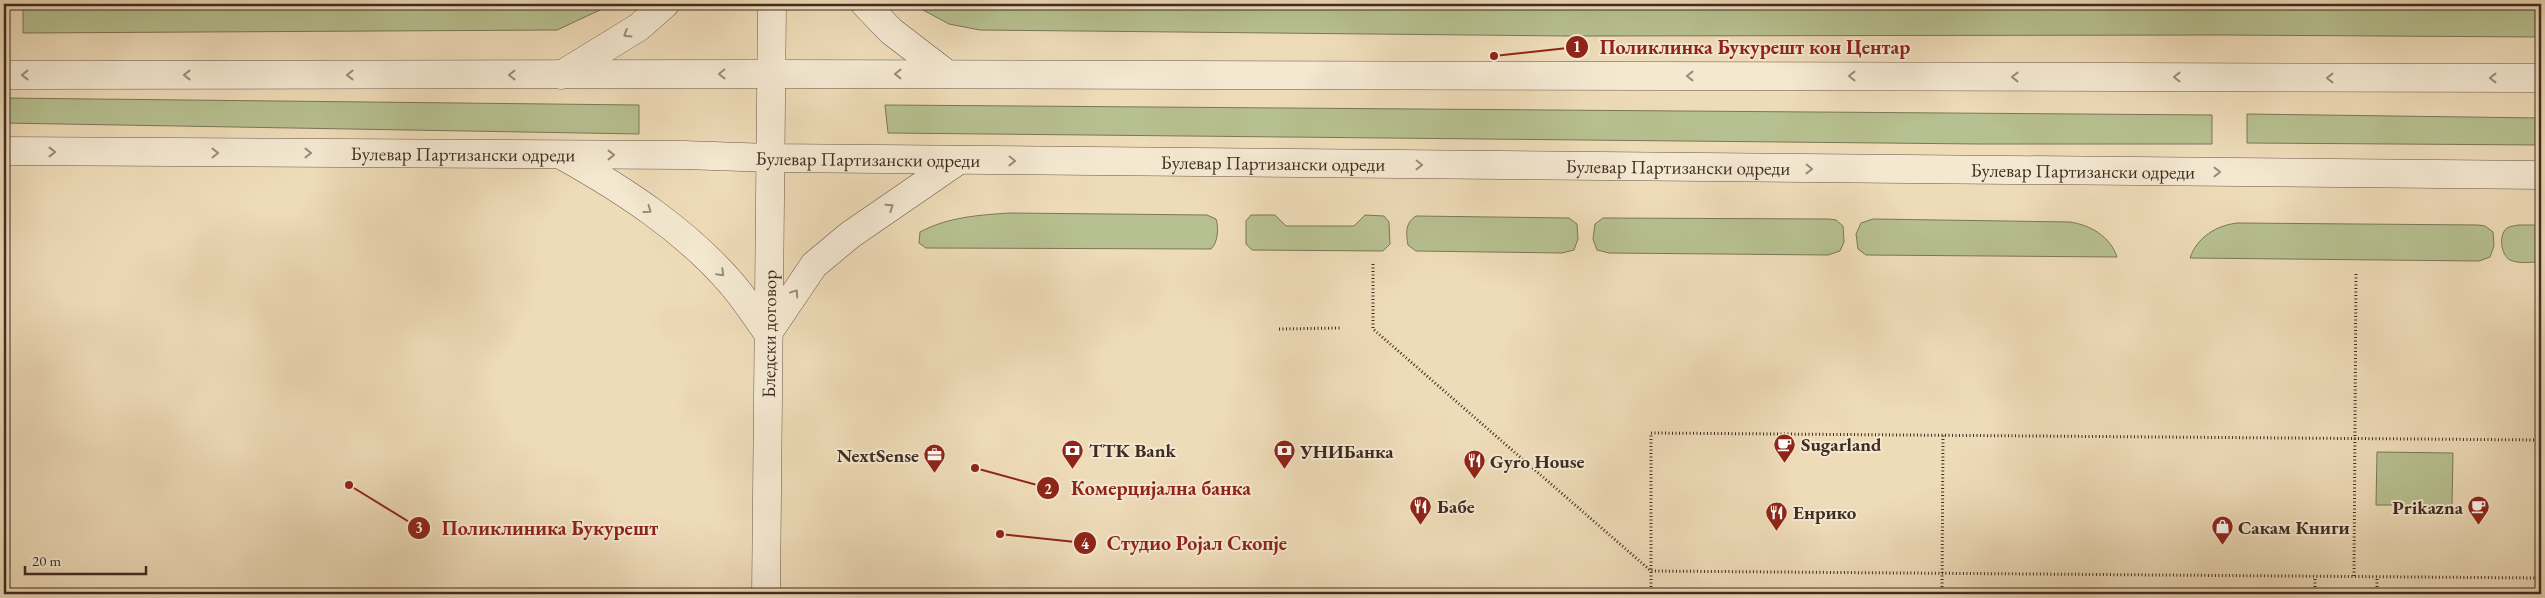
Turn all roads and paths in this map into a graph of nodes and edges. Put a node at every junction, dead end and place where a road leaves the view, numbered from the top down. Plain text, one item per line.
1 (665, 4) edge
2 (772, 4) edge
3 (865, 4) edge
4 (771, 74) junction
5 (947, 74) junction
6 (4, 75) edge
7 (561, 75) junction
8 (2541, 78) edge
9 (4, 151) edge
10 (563, 156) junction
11 (770, 158) junction
12 (959, 160) junction
13 (2541, 175) edge
14 (1373, 264) dead end
15 (2356, 273) dead end
16 (1340, 328) dead end
17 (1279, 329) dead end
18 (768, 333) junction
19 (1943, 435) junction
20 (2355, 438) junction
21 (2541, 440) edge
22 (1651, 571) junction
23 (1942, 573) junction
24 (2315, 576) junction
25 (2354, 576) junction
26 (2377, 577) junction
27 (2541, 578) edge
28 (766, 594) edge
29 (1650, 594) edge
30 (1942, 594) edge
31 (2315, 594) edge
32 (2377, 594) edge

1 -> 7 street
2 - 4 street, Бледски договор
3 - 5 street
5 -> 4 street
4 -> 7 street
4 - 11 street, Бледски договор
8 -> 5 street
7 -> 6 street
9 -> 10 street, Булевар Партизански одреди
10 -> 11 street, Булевар Партизански одреди
10 -> 18 street
11 - 12 street, Булевар Партизански одреди
11 - 18 street, Бледски договор
12 -> 13 street, Булевар Партизански одреди
18 -> 12 street
14 - 22 path
15 - 20 path
16 - 17 path
18 - 28 street, Бледски договор
19 - 20 path
19 - 22 path
19 - 23 path
20 - 21 path
20 - 25 path
22 - 23 path
22 - 29 path
23 - 24 path
23 - 30 path
24 - 25 path
24 - 31 path
25 - 26 path
26 - 27 path
26 - 32 path

